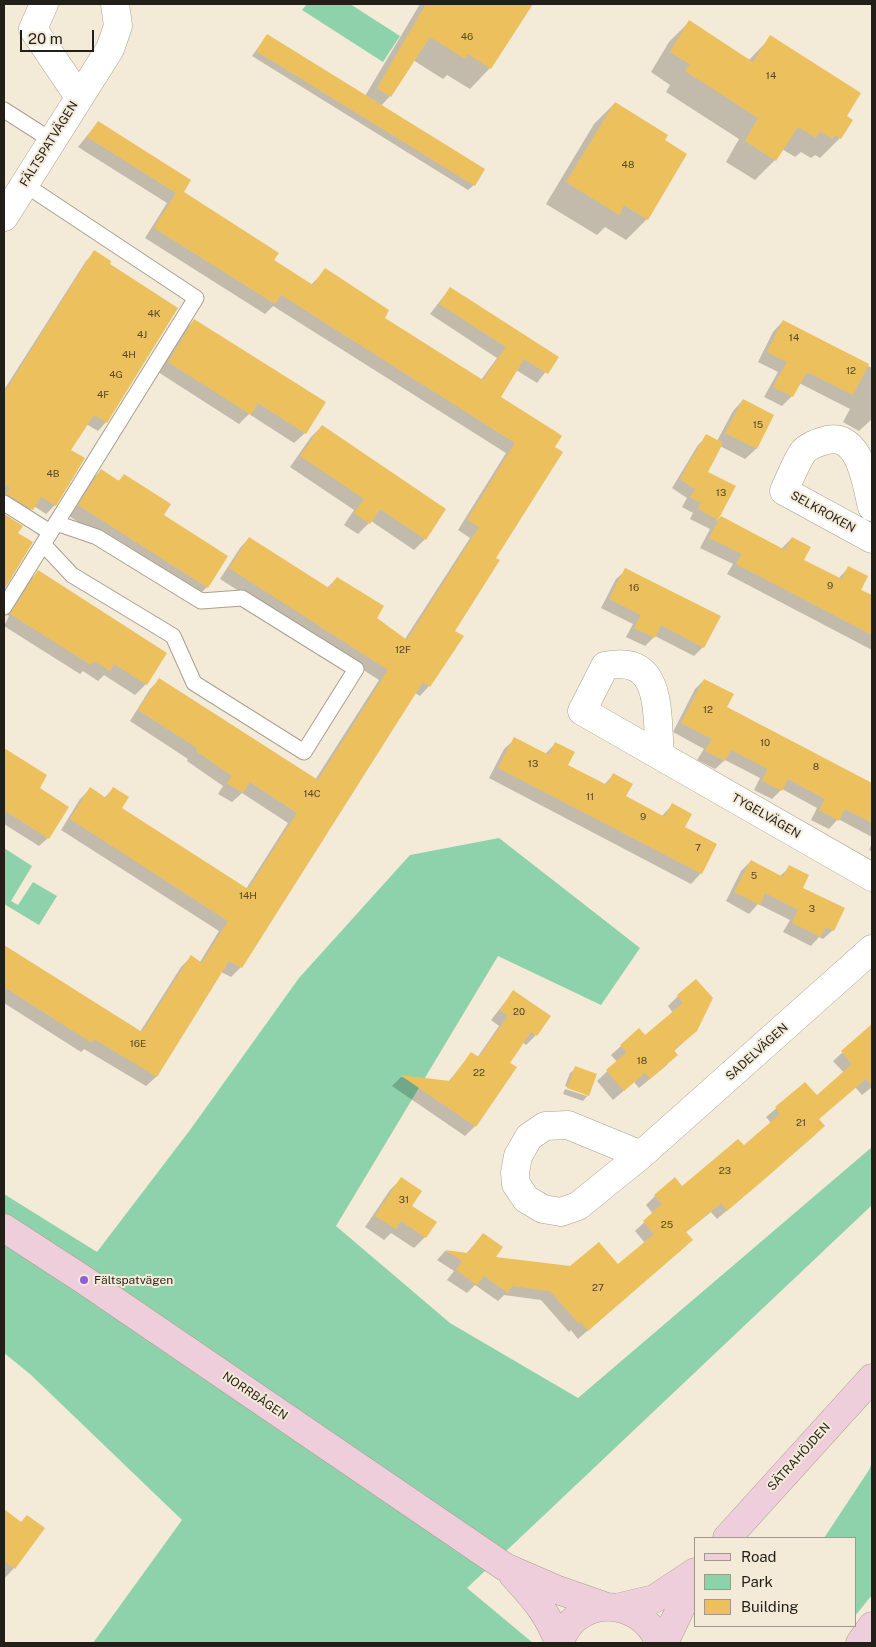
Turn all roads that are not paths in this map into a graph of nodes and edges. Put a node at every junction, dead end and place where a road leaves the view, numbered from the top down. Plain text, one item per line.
1 (44, 4) edge
2 (115, 4) edge
3 (79, 97) junction
4 (4, 110) edge
5 (51, 140) junction
6 (24, 184) junction
7 (4, 217) edge
8 (4, 503) edge
9 (872, 507) edge
10 (50, 533) junction
11 (872, 539) edge
12 (4, 607) edge
13 (660, 754) dead end
14 (872, 877) edge
15 (872, 949) edge
16 (641, 1155) dead end
17 (4, 1228) edge
18 (872, 1378) edge
19 (728, 1537) edge
20 (505, 1567) junction
21 (694, 1573) edge
22 (694, 1580) edge
23 (612, 1607) junction
24 (872, 1626) edge
25 (559, 1643) edge
26 (659, 1643) edge
27 (664, 1643) edge
28 (860, 1643) edge

1 - 3 street, FÄLTSPATVÄGEN
2 - 3 street, FÄLTSPATVÄGEN
3 - 5 street, FÄLTSPATVÄGEN
4 - 5 lane
5 - 6 street, FÄLTSPATVÄGEN
6 - 7 street, FÄLTSPATVÄGEN
6 - 10 lane
8 - 10 lane
9 - 11 street, SELKROKEN
10 - 10 lane
10 - 12 lane
13 - 14 street, TYGELVÄGEN
15 - 16 street, SADELVÄGEN
17 - 20 street, NORRBÅGEN
18 - 19 street, SÄTRAHÖJDEN
20 - 23 street, NORRBÅGEN
20 - 25 street, NORRBÅGEN
21 - 23 street
22 - 27 street
23 - 25 street
23 - 26 street, NORRBÅGEN
24 - 28 street

